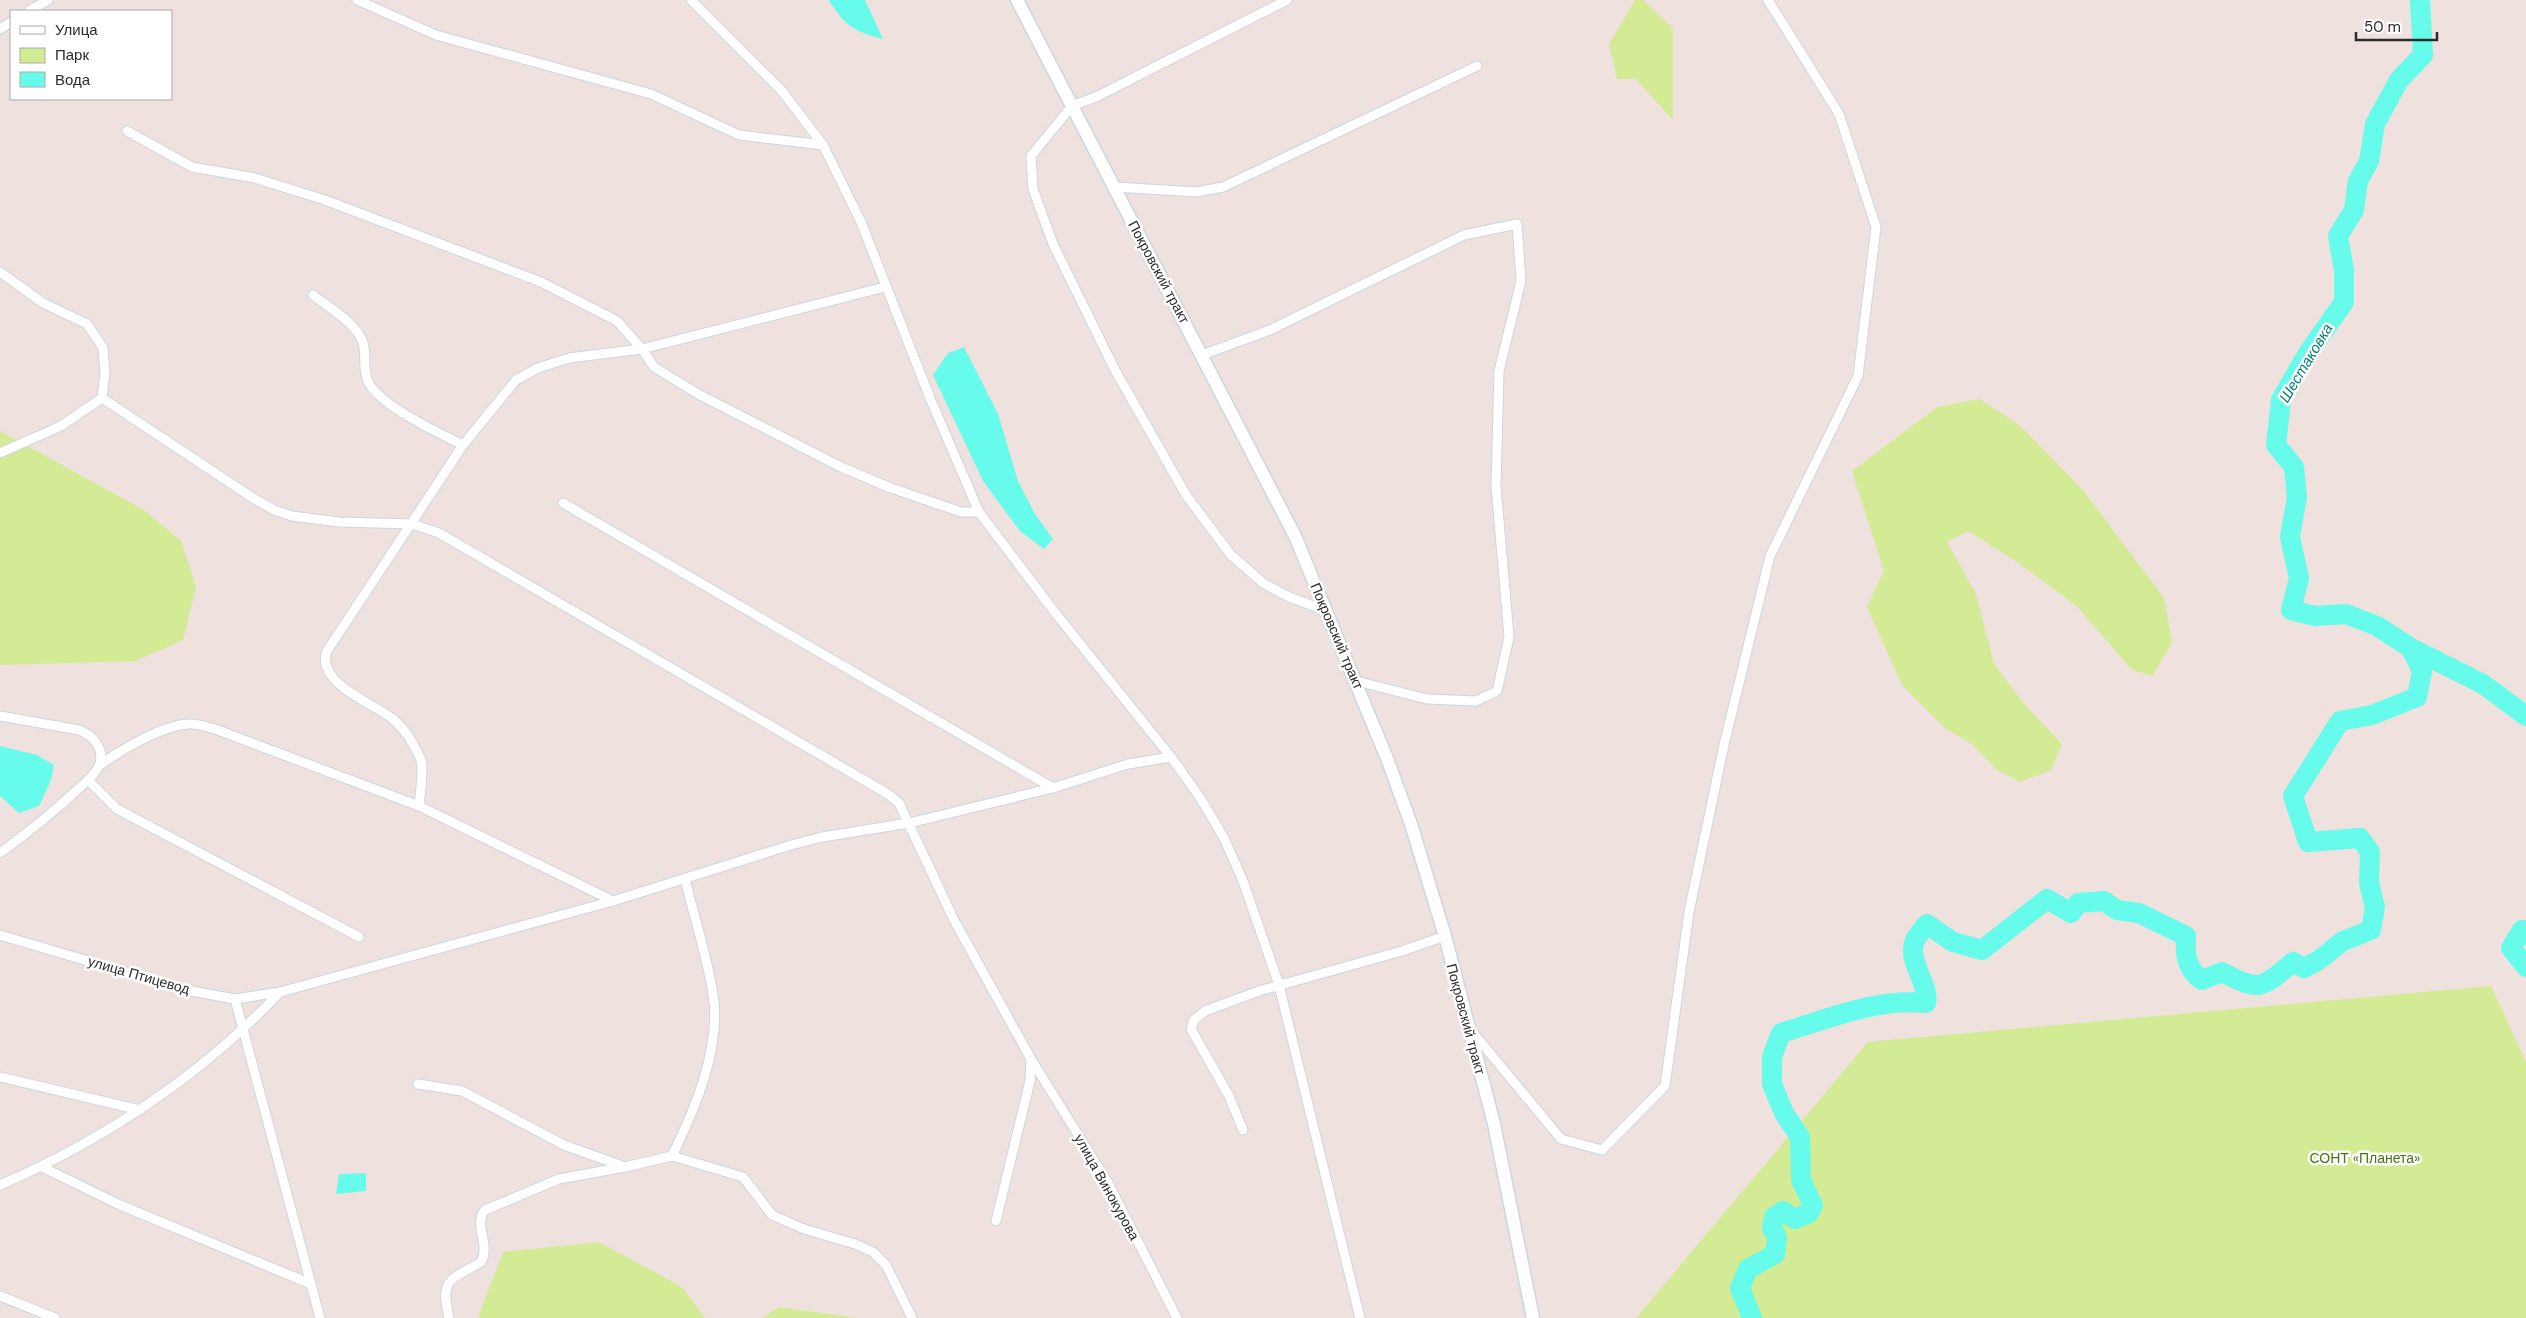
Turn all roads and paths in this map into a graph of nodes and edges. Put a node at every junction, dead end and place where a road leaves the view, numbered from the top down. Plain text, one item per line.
1 (48, 0) edge
2 (357, 0) edge
3 (691, 0) edge
4 (1017, 0) edge
5 (1286, 0) edge
6 (1768, 0) edge
7 (31, 10) edge
8 (1477, 66) dead end
9 (1072, 106) junction
10 (126, 131) dead end
11 (824, 145) junction
12 (1115, 187) junction
13 (0, 272) edge
14 (885, 286) junction
15 (313, 295) dead end
16 (642, 349) junction
17 (1202, 355) junction
18 (102, 398) junction
19 (463, 445) junction
20 (0, 453) edge
21 (563, 504) dead end
22 (979, 512) junction
23 (412, 524) junction
24 (1327, 611) junction
25 (1356, 681) junction
26 (0, 716) edge
27 (1171, 757) junction
28 (99, 766) junction
29 (88, 780) junction
30 (1053, 788) junction
31 (419, 806) junction
32 (909, 823) junction
33 (0, 853) edge
34 (685, 879) junction
35 (613, 901) junction
36 (0, 934) edge
37 (1445, 936) junction
38 (359, 937) dead end
39 (1279, 985) junction
40 (280, 992) junction
41 (235, 999) junction
42 (1469, 1027) junction
43 (244, 1030) junction
44 (1031, 1059) junction
45 (0, 1077) edge
46 (418, 1084) dead end
47 (140, 1110) junction
48 (1244, 1130) dead end
49 (672, 1156) junction
50 (42, 1167) junction
51 (625, 1167) junction
52 (0, 1185) edge
53 (996, 1221) dead end
54 (311, 1284) junction
55 (0, 1296) edge
56 (56, 1318) edge
57 (320, 1318) edge
58 (449, 1318) edge
59 (912, 1318) edge
60 (1177, 1318) edge
61 (1360, 1318) edge
62 (1533, 1318) edge

1 - 7 street
2 - 11 street
3 - 11 street
4 - 9 main road, Покровский тракт
5 - 9 street
6 - 42 street
8 - 12 street
9 - 12 main road, Покровский тракт
9 - 24 street
10 - 16 street
11 - 14 street
12 - 17 main road, Покровский тракт
13 - 18 street
14 - 16 street
14 - 22 street
15 - 19 street
16 - 19 street
16 - 22 street
17 - 24 main road, Покровский тракт
17 - 25 street
18 - 20 street
18 - 23 street, улица Винокурова
19 - 23 street
21 - 30 street
22 - 27 street
23 - 31 street
23 - 32 street, улица Винокурова
24 - 25 main road, Покровский тракт
25 - 37 main road, Покровский тракт
26 - 28 street
27 - 30 street, улица Птицевод
27 - 39 street
28 - 29 street
28 - 31 street
29 - 33 street
29 - 38 street
30 - 32 street, улица Птицевод
31 - 35 street
32 - 34 street, улица Птицевод
32 - 44 street, улица Винокурова
34 - 35 street, улица Птицевод
34 - 49 street
35 - 40 street, улица Птицевод
36 - 41 street, улица Птицевод
37 - 39 street
37 - 42 main road, Покровский тракт
39 - 48 street
39 - 61 street
40 - 41 street, улица Птицевод
40 - 43 street
41 - 43 street
42 - 62 main road, Покровский тракт
43 - 47 street
43 - 54 street
44 - 53 street
44 - 60 street, улица Винокурова
45 - 47 street
46 - 51 street
47 - 50 street
49 - 51 street
49 - 59 street
50 - 52 street
50 - 54 street
51 - 58 street
54 - 57 street
55 - 56 street

